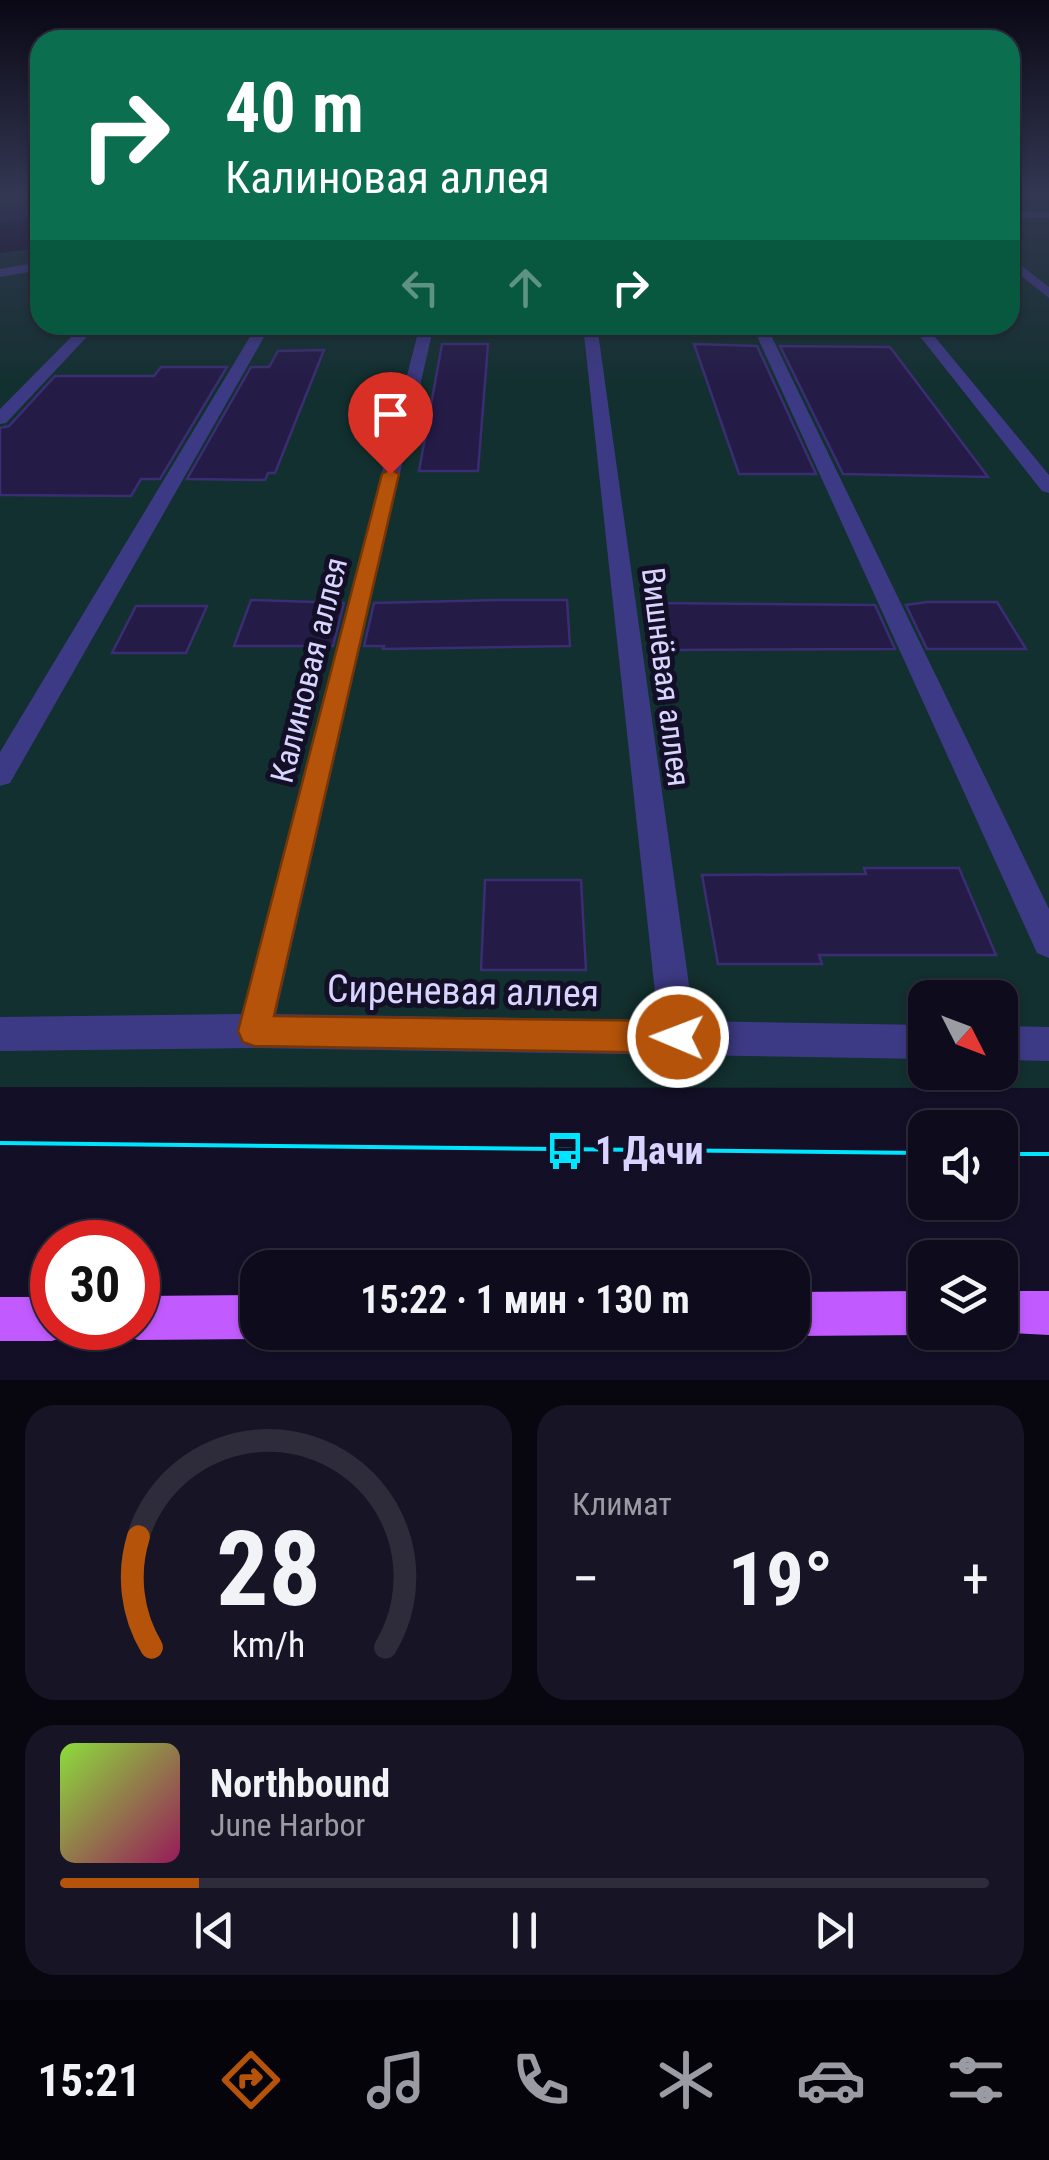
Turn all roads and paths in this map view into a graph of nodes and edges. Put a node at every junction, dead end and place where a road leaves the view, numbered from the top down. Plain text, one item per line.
1 (30, 268) edge
2 (1020, 269) edge
3 (1, 273) edge
4 (1049, 294) edge
5 (81, 335) edge
6 (258, 335) edge
7 (425, 335) edge
8 (591, 335) edge
9 (764, 335) edge
10 (926, 335) edge
11 (0, 419) edge
12 (1049, 487) edge
13 (0, 776) edge
14 (1049, 942) edge
15 (254, 1031) junction
16 (0, 1034) edge
17 (678, 1037) junction
18 (908, 1042) edge
19 (1018, 1044) edge
20 (1049, 1044) edge
21 (1018, 1313) edge
22 (1049, 1313) edge
23 (810, 1314) edge
24 (908, 1314) edge
25 (30, 1318) edge
26 (160, 1318) edge
27 (240, 1318) edge
28 (0, 1319) edge

1 - 3 street
2 - 4 street
5 - 11 street
6 - 13 street
7 - 15 street, Калиновая аллея
8 - 17 street, Вишнёвая аллея
9 - 14 street
10 - 12 street
15 - 16 street, Сиреневая аллея
15 - 17 street, Сиреневая аллея
17 - 18 street, Сиреневая аллея
19 - 20 street
21 - 22 main road
23 - 24 main road
25 - 28 main road
26 - 27 main road

